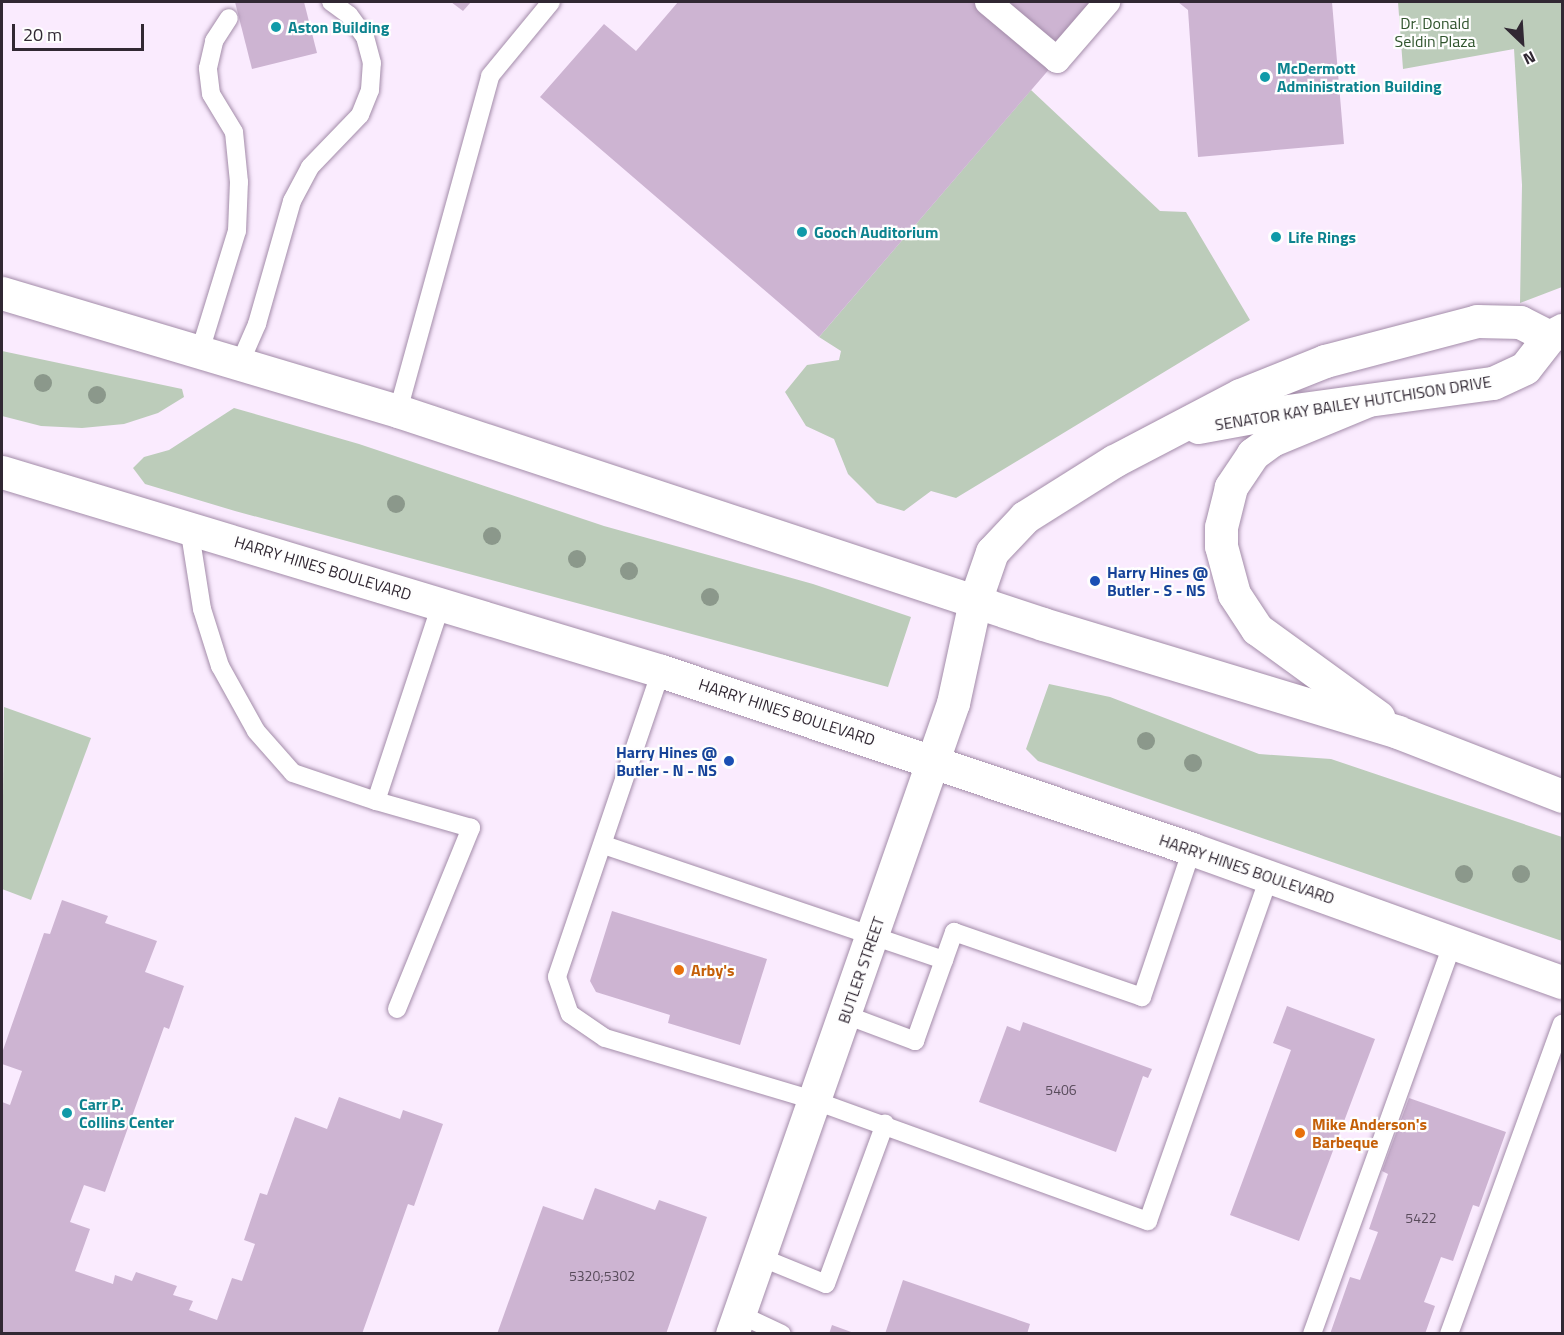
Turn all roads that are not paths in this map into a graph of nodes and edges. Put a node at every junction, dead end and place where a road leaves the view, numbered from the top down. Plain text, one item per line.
1 (331, 2) edge
2 (551, 2) edge
3 (988, 2) edge
4 (1107, 2) edge
5 (229, 18) dead end
6 (2, 292) edge
7 (1558, 343) edge
8 (200, 351) junction
9 (240, 363) junction
10 (1366, 401) junction
11 (398, 411) junction
12 (1174, 430) junction
13 (2, 472) edge
14 (189, 527) junction
15 (975, 601) junction
16 (441, 604) junction
17 (661, 671) junction
18 (1398, 732) junction
19 (933, 762) junction
20 (1563, 796) edge
21 (376, 801) junction
22 (604, 845) junction
23 (1192, 849) junction
24 (1269, 877) junction
25 (874, 936) junction
26 (1453, 942) junction
27 (944, 960) junction
28 (1563, 982) edge
29 (397, 1009) dead end
30 (846, 1015) junction
31 (1563, 1024) edge
32 (816, 1101) junction
33 (885, 1125) junction
34 (760, 1257) junction
35 (735, 1324) edge
36 (782, 1334) edge
37 (1312, 1334) edge
38 (1449, 1334) edge

1 - 9 lane
2 - 11 lane
3 - 4 street
5 - 8 lane
6 - 8 main road
7 - 10 main road, SENATOR KAY BAILEY HUTCHISON DRIVE
7 - 12 main road, SENATOR KAY BAILEY HUTCHISON DRIVE
8 - 9 main road
9 - 11 main road
10 - 12 main road, SENATOR KAY BAILEY HUTCHISON DRIVE
10 - 18 main road
11 - 15 main road
12 - 15 main road, SENATOR KAY BAILEY HUTCHISON DRIVE
13 - 14 main road, HARRY HINES BOULEVARD
14 - 16 main road, HARRY HINES BOULEVARD
14 - 21 lane
15 - 18 main road
15 - 19 main road, BUTLER STREET
16 - 17 main road, HARRY HINES BOULEVARD
16 - 21 lane
17 - 19 main road, HARRY HINES BOULEVARD
17 - 22 lane
18 - 20 main road
19 - 23 main road, HARRY HINES BOULEVARD
19 - 25 main road, BUTLER STREET
21 - 29 lane
22 - 25 lane
22 - 32 lane
23 - 24 main road, HARRY HINES BOULEVARD
23 - 27 lane
24 - 26 main road, HARRY HINES BOULEVARD
24 - 33 lane
25 - 27 lane
25 - 30 main road, BUTLER STREET
26 - 28 main road, HARRY HINES BOULEVARD
26 - 37 lane
27 - 30 lane
30 - 32 main road, BUTLER STREET
31 - 38 lane
32 - 33 lane
32 - 34 main road, BUTLER STREET
33 - 34 lane
34 - 35 main road, BUTLER STREET
35 - 36 lane

